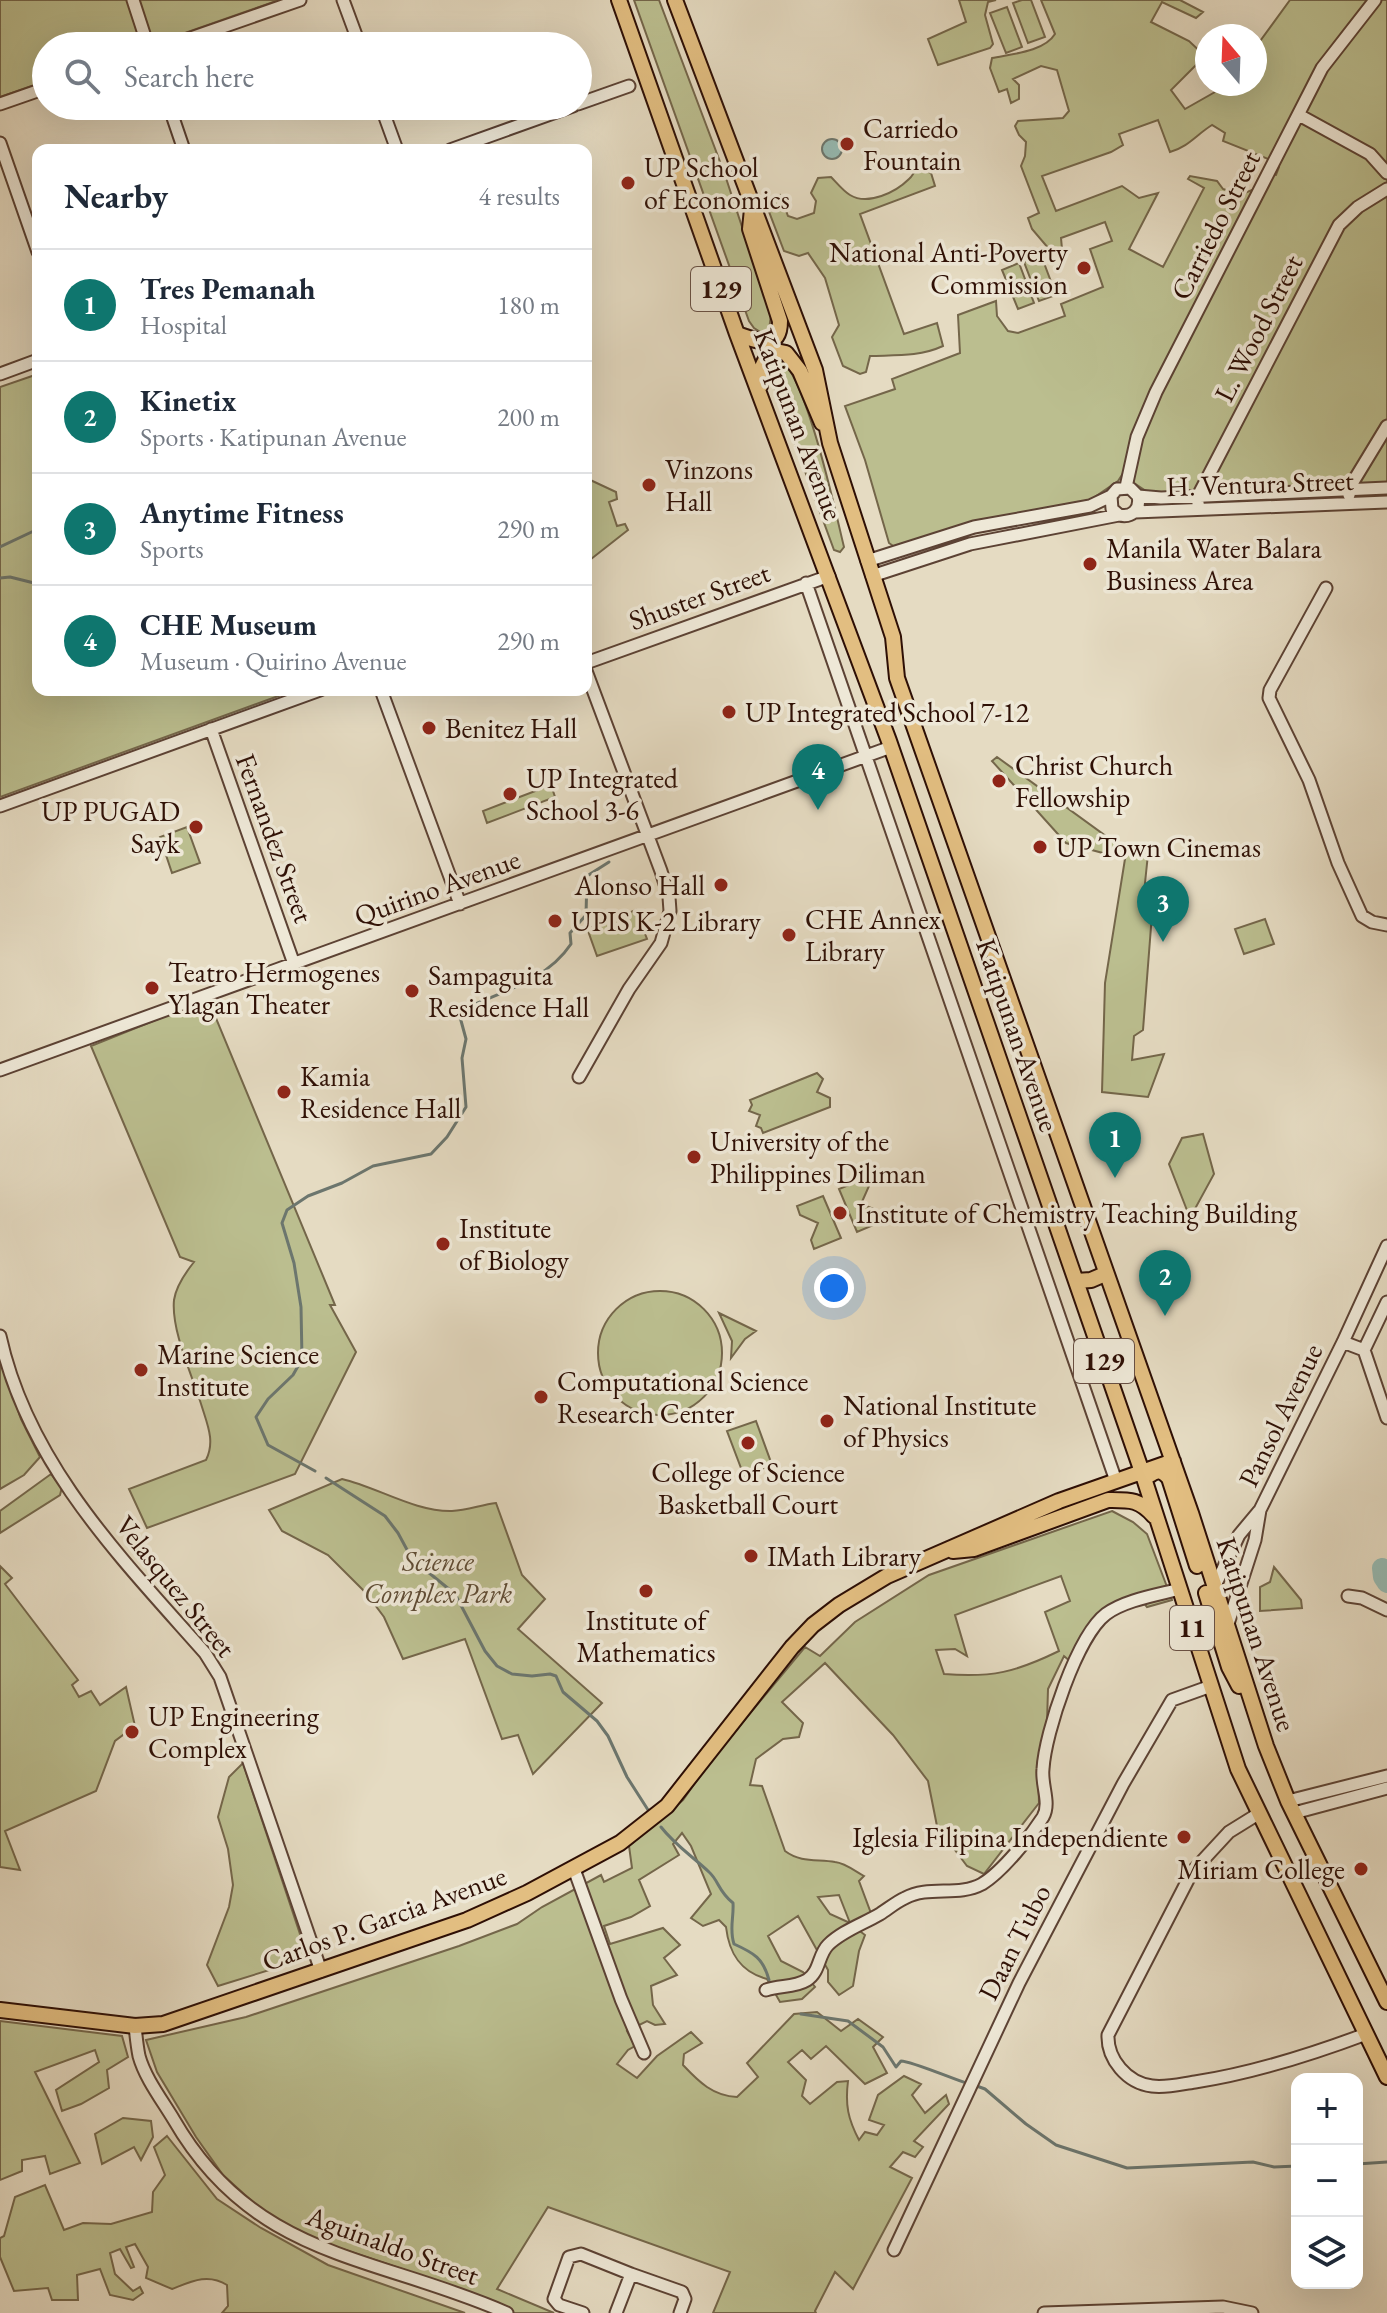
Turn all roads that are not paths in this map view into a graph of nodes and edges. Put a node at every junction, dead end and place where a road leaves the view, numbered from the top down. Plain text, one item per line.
1 (133, 0) edge
2 (300, 0) edge
3 (343, 0) edge
4 (619, 0) edge
5 (675, 0) edge
6 (1375, 0) edge
7 (143, 32) edge
8 (208, 32) edge
9 (355, 32) edge
10 (629, 86) dead end
11 (32, 93) edge
12 (592, 99) edge
13 (0, 104) edge
14 (1299, 115) junction
15 (174, 120) edge
16 (386, 120) edge
17 (534, 120) edge
18 (0, 143) edge
19 (182, 144) edge
20 (395, 144) edge
21 (467, 144) edge
22 (1387, 173) edge
23 (1386, 192) edge
24 (753, 204) junction
25 (32, 235) edge
26 (737, 334) junction
27 (32, 362) edge
28 (0, 374) edge
29 (760, 393) junction
30 (1387, 426) edge
31 (829, 438) junction
32 (1126, 487) junction
33 (1387, 488) edge
34 (1111, 496) junction
35 (1138, 496) junction
36 (1349, 497) junction
37 (1198, 502) junction
38 (1387, 502) edge
39 (1135, 512) junction
40 (1119, 515) junction
41 (867, 561) junction
42 (829, 576) junction
43 (872, 576) junction
44 (806, 583) junction
45 (1326, 588) dead end
46 (592, 661) edge
47 (592, 687) edge
48 (303, 696) edge
49 (383, 696) edge
50 (211, 729) junction
51 (891, 747) junction
52 (864, 756) junction
53 (0, 806) edge
54 (648, 835) junction
55 (460, 904) junction
56 (1387, 925) edge
57 (294, 964) junction
58 (1010, 1003) junction
59 (982, 1012) junction
60 (0, 1070) edge
61 (579, 1077) dead end
62 (1387, 1246) edge
63 (1105, 1274) junction
64 (1076, 1281) junction
65 (1387, 1302) edge
66 (0, 1336) edge
67 (1343, 1342) junction
68 (1364, 1350) junction
69 (1387, 1418) edge
70 (1131, 1442) junction
71 (1173, 1461) junction
72 (1143, 1476) junction
73 (1116, 1481) junction
74 (1260, 1510) junction
75 (1158, 1520) junction
76 (949, 1551) junction
77 (1214, 1588) junction
78 (1180, 1589) junction
79 (1348, 1596) dead end
80 (1385, 1608) edge
81 (1227, 1627) junction
82 (1211, 1686) junction
83 (1252, 1703) junction
84 (1387, 1776) edge
85 (1387, 1788) edge
86 (1291, 1807) junction
87 (1258, 1814) junction
88 (574, 1869) junction
89 (321, 1971) junction
90 (766, 1990) dead end
91 (1387, 2002) edge
92 (0, 2010) edge
93 (135, 2026) junction
94 (1366, 2034) junction
95 (644, 2053) dead end
96 (1387, 2077) edge
97 (894, 2250) dead end
98 (631, 2274) junction
99 (507, 2313) edge
100 (583, 2313) edge
101 (616, 2313) edge
102 (680, 2313) edge
103 (1044, 2313) edge
104 (1252, 2313) edge

1 - 7 street
2 - 8 street
3 - 9 street
4 - 26 main road, Katipunan Avenue / 129
5 - 24 main road, Katipunan Avenue / 129
6 - 14 street, Carriedo Street
10 - 12 street
11 - 13 street
14 - 22 street
14 - 32 street, Carriedo Street
15 - 19 street
16 - 20 street
17 - 21 street
18 - 25 street
23 - 37 street, L. Wood Street
24 - 26 main road
24 - 31 main road, Katipunan Avenue / 129
26 - 29 main road, Katipunan Avenue / 129
27 - 28 street
29 - 31 main road
29 - 42 main road, Katipunan Avenue / 129
30 - 36 street
31 - 41 main road, Katipunan Avenue / 129
32 - 34 street
32 - 35 street
33 - 36 street, H. Ventura Street
34 - 40 street
34 - 41 street
35 - 37 street, H. Ventura Street
35 - 39 street
36 - 37 street, H. Ventura Street
36 - 38 street, H. Ventura Street
37 - 39 street, H. Ventura Street
39 - 40 street
40 - 43 street
41 - 43 main road, Katipunan Avenue / 129
42 - 44 street, Shuster Street
42 - 51 main road, Katipunan Avenue / 129
43 - 58 main road, Katipunan Avenue / 129
44 - 46 street, Shuster Street
44 - 52 street, Katipunan Avenue
45 - 56 street
47 - 54 street
48 - 50 street
49 - 55 street
50 - 53 street
50 - 57 street, Fernandez Street
51 - 52 street, Quirino Avenue
51 - 59 main road, Katipunan Avenue / 129
52 - 54 street, Quirino Avenue
52 - 73 street, Katipunan Avenue
54 - 55 street, Quirino Avenue
54 - 61 street
55 - 57 street, Quirino Avenue
57 - 60 street, Quirino Avenue
58 - 59 main road
58 - 63 main road, Katipunan Avenue / 129
59 - 64 main road, Katipunan Avenue / 129
62 - 67 street, Pansol Avenue
63 - 64 main road
63 - 71 main road, Katipunan Avenue / 129
64 - 70 main road, Katipunan Avenue / 129
65 - 68 street, Pansol Avenue
66 - 89 street, Velasquez Street
67 - 68 street, Pansol Avenue
67 - 74 street, Pansol Avenue
68 - 69 street
70 - 72 main road, Katipunan Avenue / 129
70 - 73 main road
71 - 72 main road, Carlos P. Garcia Avenue
71 - 77 main road, Katipunan Avenue / 11
72 - 73 main road, Carlos P. Garcia Avenue
72 - 75 main road, Katipunan Avenue / 11
72 - 83 main road
73 - 76 main road, Carlos P. Garcia Avenue
74 - 77 street, Pansol Avenue
74 - 81 street, Pansol Avenue
75 - 76 main road, Carlos P. Garcia Avenue
75 - 78 main road, Katipunan Avenue / 11
76 - 88 main road, Carlos P. Garcia Avenue
77 - 81 main road, Katipunan Avenue / 11
78 - 82 main road, Katipunan Avenue / 11
78 - 90 street
79 - 80 street
81 - 83 main road, Katipunan Avenue / 11
82 - 87 main road, Katipunan Avenue / 11
82 - 97 street, Daan Tubo
83 - 86 main road, Katipunan Avenue / 11
84 - 86 street
85 - 86 street
86 - 91 main road, Katipunan Avenue / 11
87 - 94 main road, Katipunan Avenue / 11
87 - 94 street
88 - 89 main road, Carlos P. Garcia Avenue
88 - 95 street
89 - 93 main road, Carlos P. Garcia Avenue
92 - 93 main road, Carlos P. Garcia Avenue
93 - 99 street, Aguinaldo Street
94 - 96 main road, Katipunan Avenue / 11
98 - 100 street
98 - 101 street
98 - 102 street
103 - 104 street

